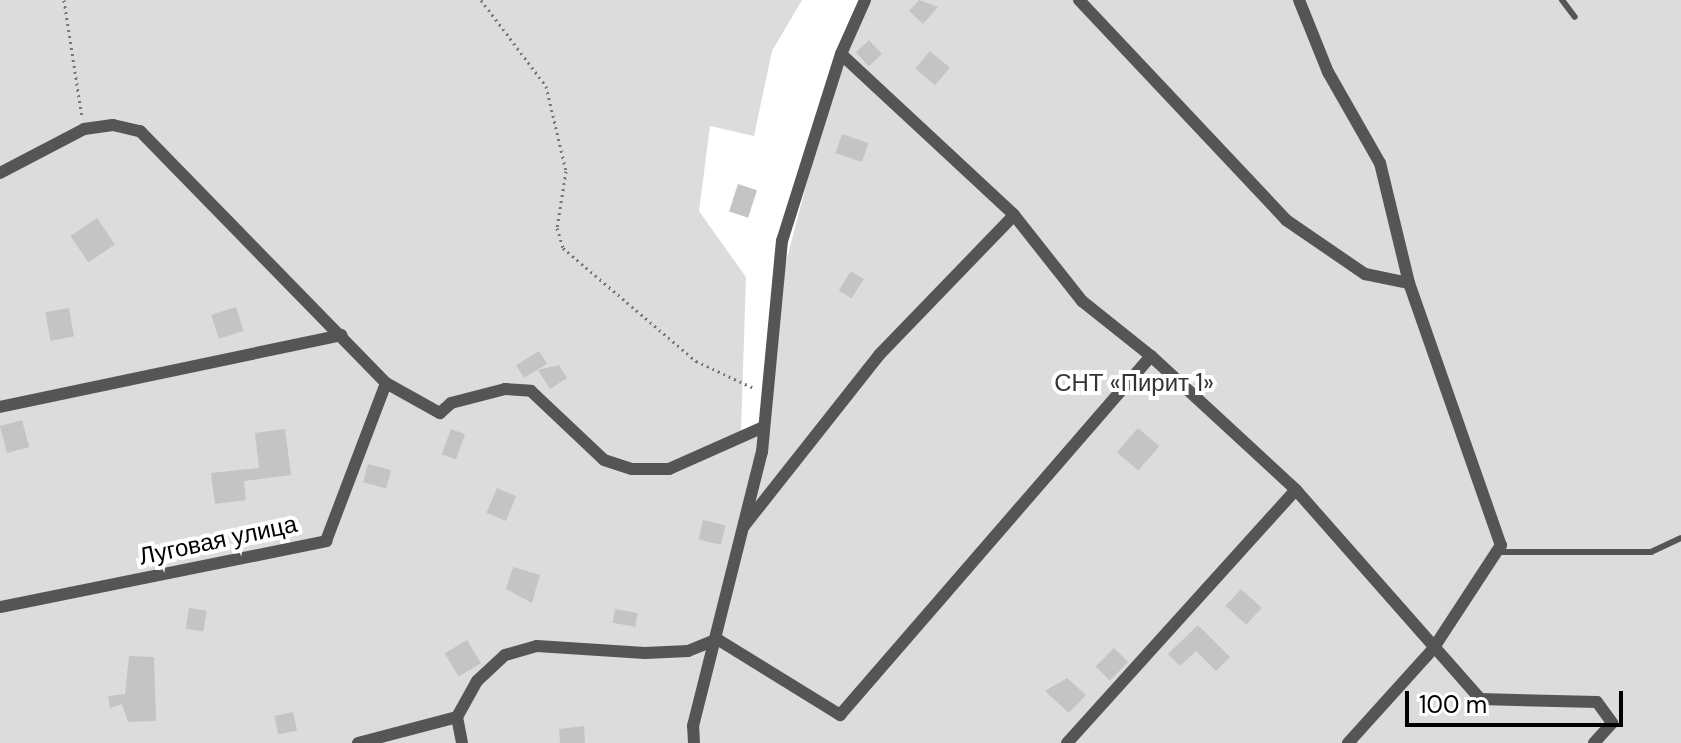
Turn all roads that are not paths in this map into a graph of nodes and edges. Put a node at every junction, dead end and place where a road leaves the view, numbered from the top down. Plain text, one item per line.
1 (865, 0) edge
2 (1079, 0) edge
3 (1299, 0) edge
4 (1562, 0) edge
5 (1575, 17) dead end
6 (841, 54) junction
7 (0, 173) edge
8 (1014, 215) junction
9 (1409, 283) junction
10 (341, 335) junction
11 (1151, 356) junction
12 (386, 383) junction
13 (0, 407) edge
14 (761, 428) junction
15 (1296, 490) junction
16 (739, 532) junction
17 (1681, 538) edge
18 (1498, 552) junction
19 (0, 607) edge
20 (717, 639) junction
21 (1433, 649) junction
22 (457, 717) junction
23 (358, 743) edge
24 (462, 743) edge
25 (694, 743) edge
26 (1067, 743) edge
27 (1348, 743) edge
28 (1594, 743) edge

1 - 6 street
2 - 9 street
3 - 9 street
4 - 5 lane
6 - 8 street
6 - 14 street
7 - 10 street
8 - 11 street
8 - 16 street
9 - 18 street
10 - 12 street
10 - 13 street
11 - 15 street
11 - 20 street
12 - 14 street
12 - 19 street, Луговая улица
14 - 16 street
15 - 21 street
15 - 26 street
16 - 20 street
17 - 18 lane
18 - 21 street
20 - 22 street
20 - 25 street
21 - 27 street
21 - 28 street
22 - 23 street
22 - 24 street

